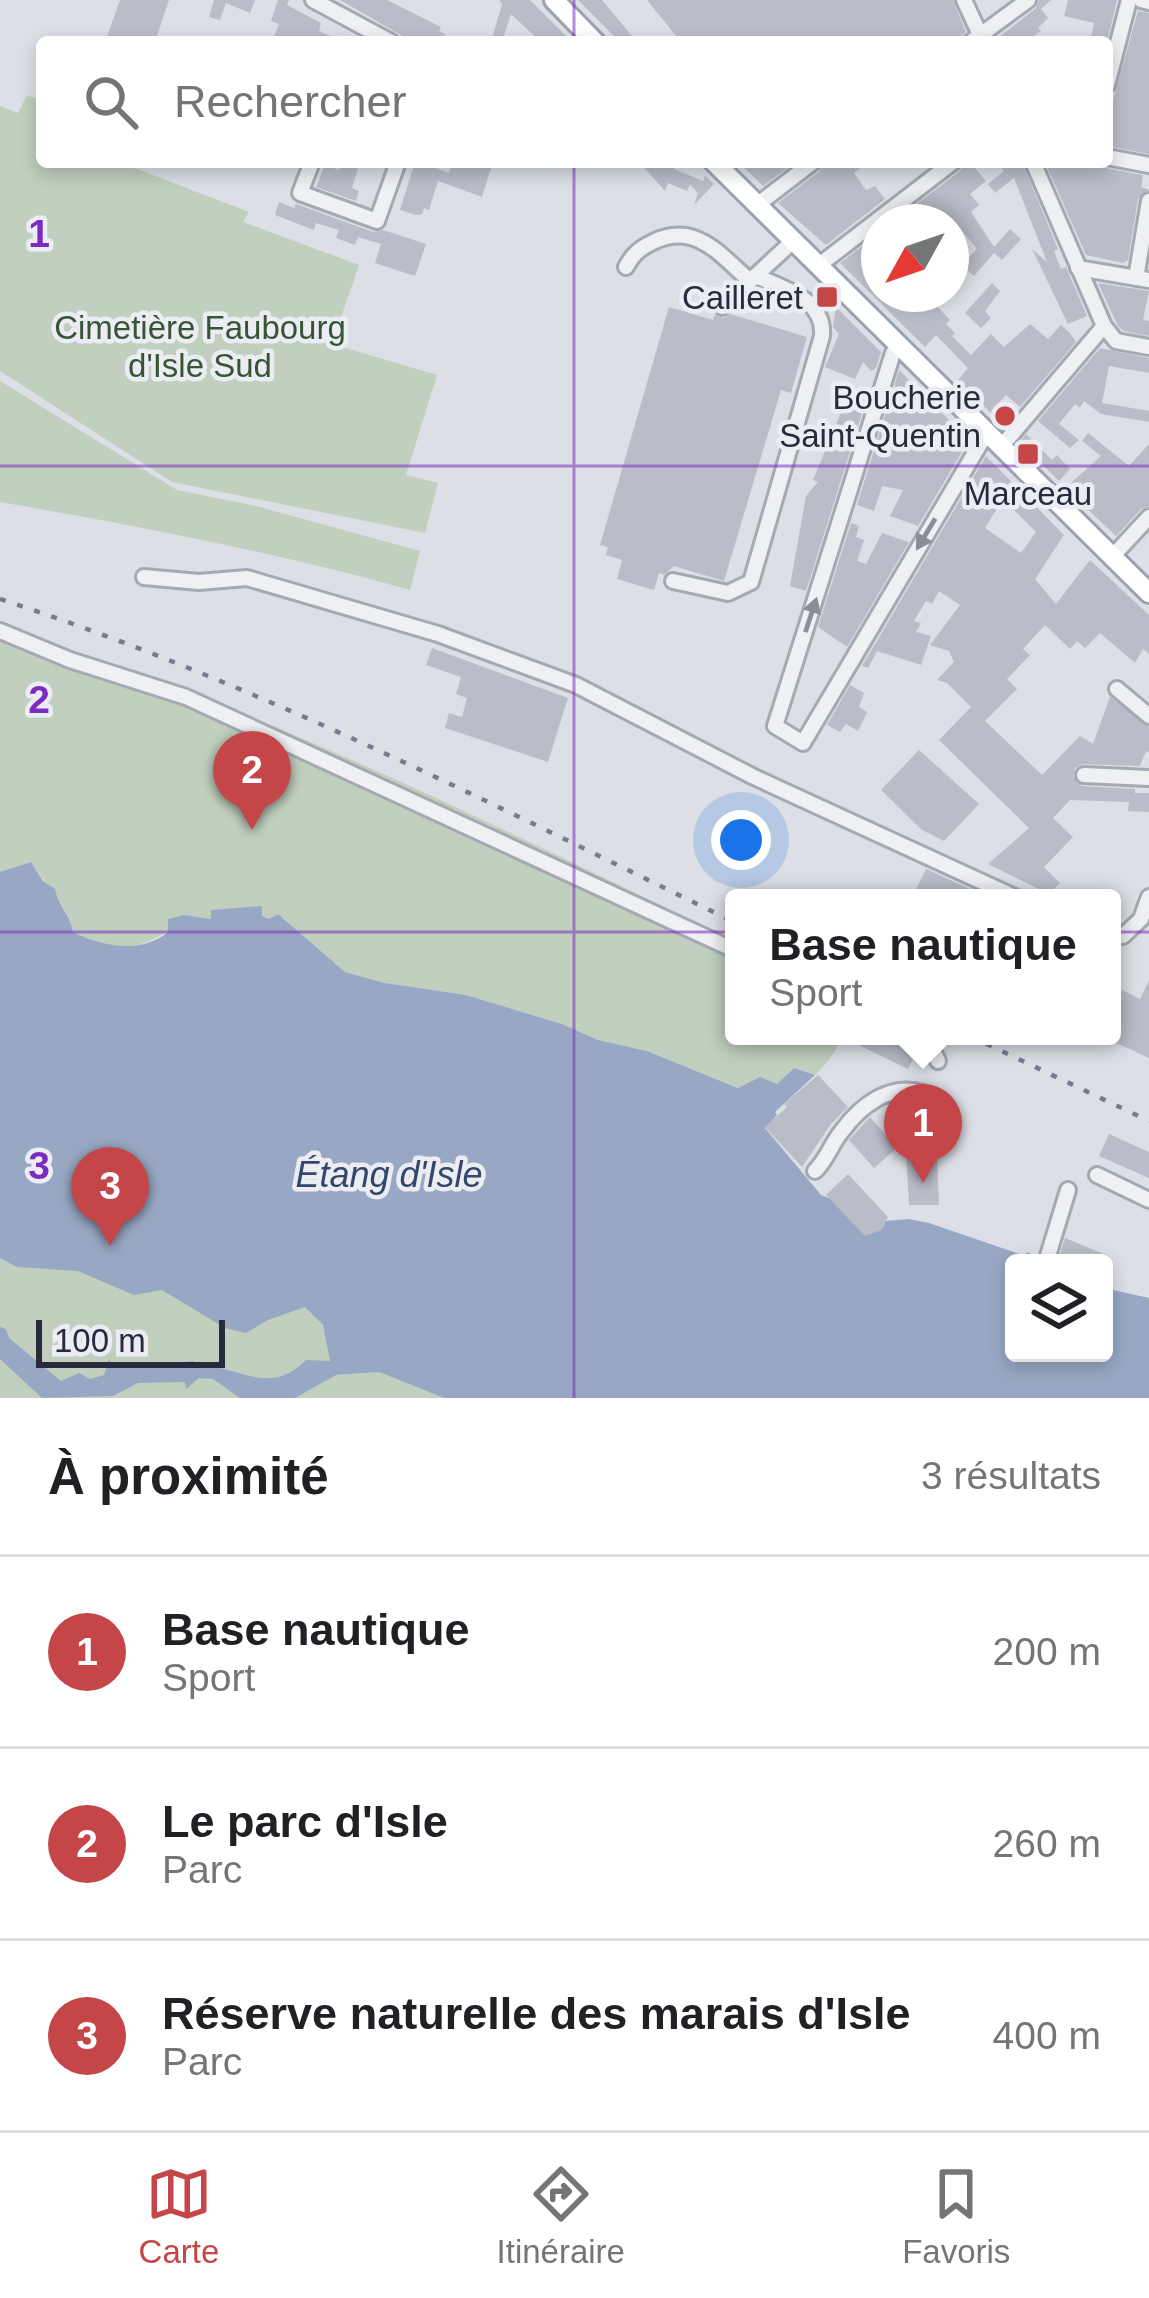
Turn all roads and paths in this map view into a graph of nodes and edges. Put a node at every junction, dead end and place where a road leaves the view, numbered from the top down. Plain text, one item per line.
1 (314, 0) edge
2 (554, 0) edge
3 (964, 0) edge
4 (1028, 0) edge
5 (1129, 0) edge
6 (360, 34) edge
7 (589, 36) edge
8 (977, 36) edge
9 (983, 36) edge
10 (1113, 62) edge
11 (1113, 158) edge
12 (1149, 165) edge
13 (310, 168) edge
14 (396, 168) edge
15 (720, 168) edge
16 (805, 168) edge
17 (945, 168) edge
18 (1036, 168) edge
19 (1149, 202) edge
20 (757, 205) junction
21 (793, 241) junction
22 (818, 266) junction
23 (626, 267) dead end
24 (1078, 268) junction
25 (753, 279) junction
26 (1142, 279) edge
27 (722, 307) dead end
28 (1104, 326) junction
29 (899, 347) junction
30 (1149, 347) edge
31 (993, 441) junction
32 (1149, 517) edge
33 (1111, 558) junction
34 (144, 577) dead end
35 (674, 581) dead end
36 (1149, 593) edge
37 (0, 631) edge
38 (1117, 689) dead end
39 (1149, 716) edge
40 (1084, 775) dead end
41 (1149, 778) edge
42 (997, 889) edge
43 (1149, 897) edge
44 (1145, 921) edge
45 (725, 946) edge
46 (930, 1045) edge
47 (938, 1060) dead end
48 (922, 1093) dead end
49 (815, 1171) dead end
50 (1097, 1175) dead end
51 (1068, 1190) dead end
52 (1149, 1200) edge
53 (1049, 1254) edge

1 - 6 street
2 - 7 main road
3 - 8 street
4 - 9 street
5 - 10 street
11 - 12 street
13 - 14 street
15 - 20 main road
16 - 20 street
17 - 22 street
18 - 24 street
19 - 26 street
20 - 21 main road
21 - 22 main road
21 - 25 street
22 - 29 main road
23 - 25 street
24 - 26 street
24 - 28 street
25 - 27 street
25 - 35 street
28 - 30 street
28 - 31 street
29 - 31 main road
31 -> 29 street
31 - 33 main road
32 - 33 street
33 - 36 main road
34 - 42 street
37 - 45 street
38 - 39 street
40 - 41 street
43 - 44 street
46 - 47 street
48 - 49 street
50 - 52 street
51 - 53 street

